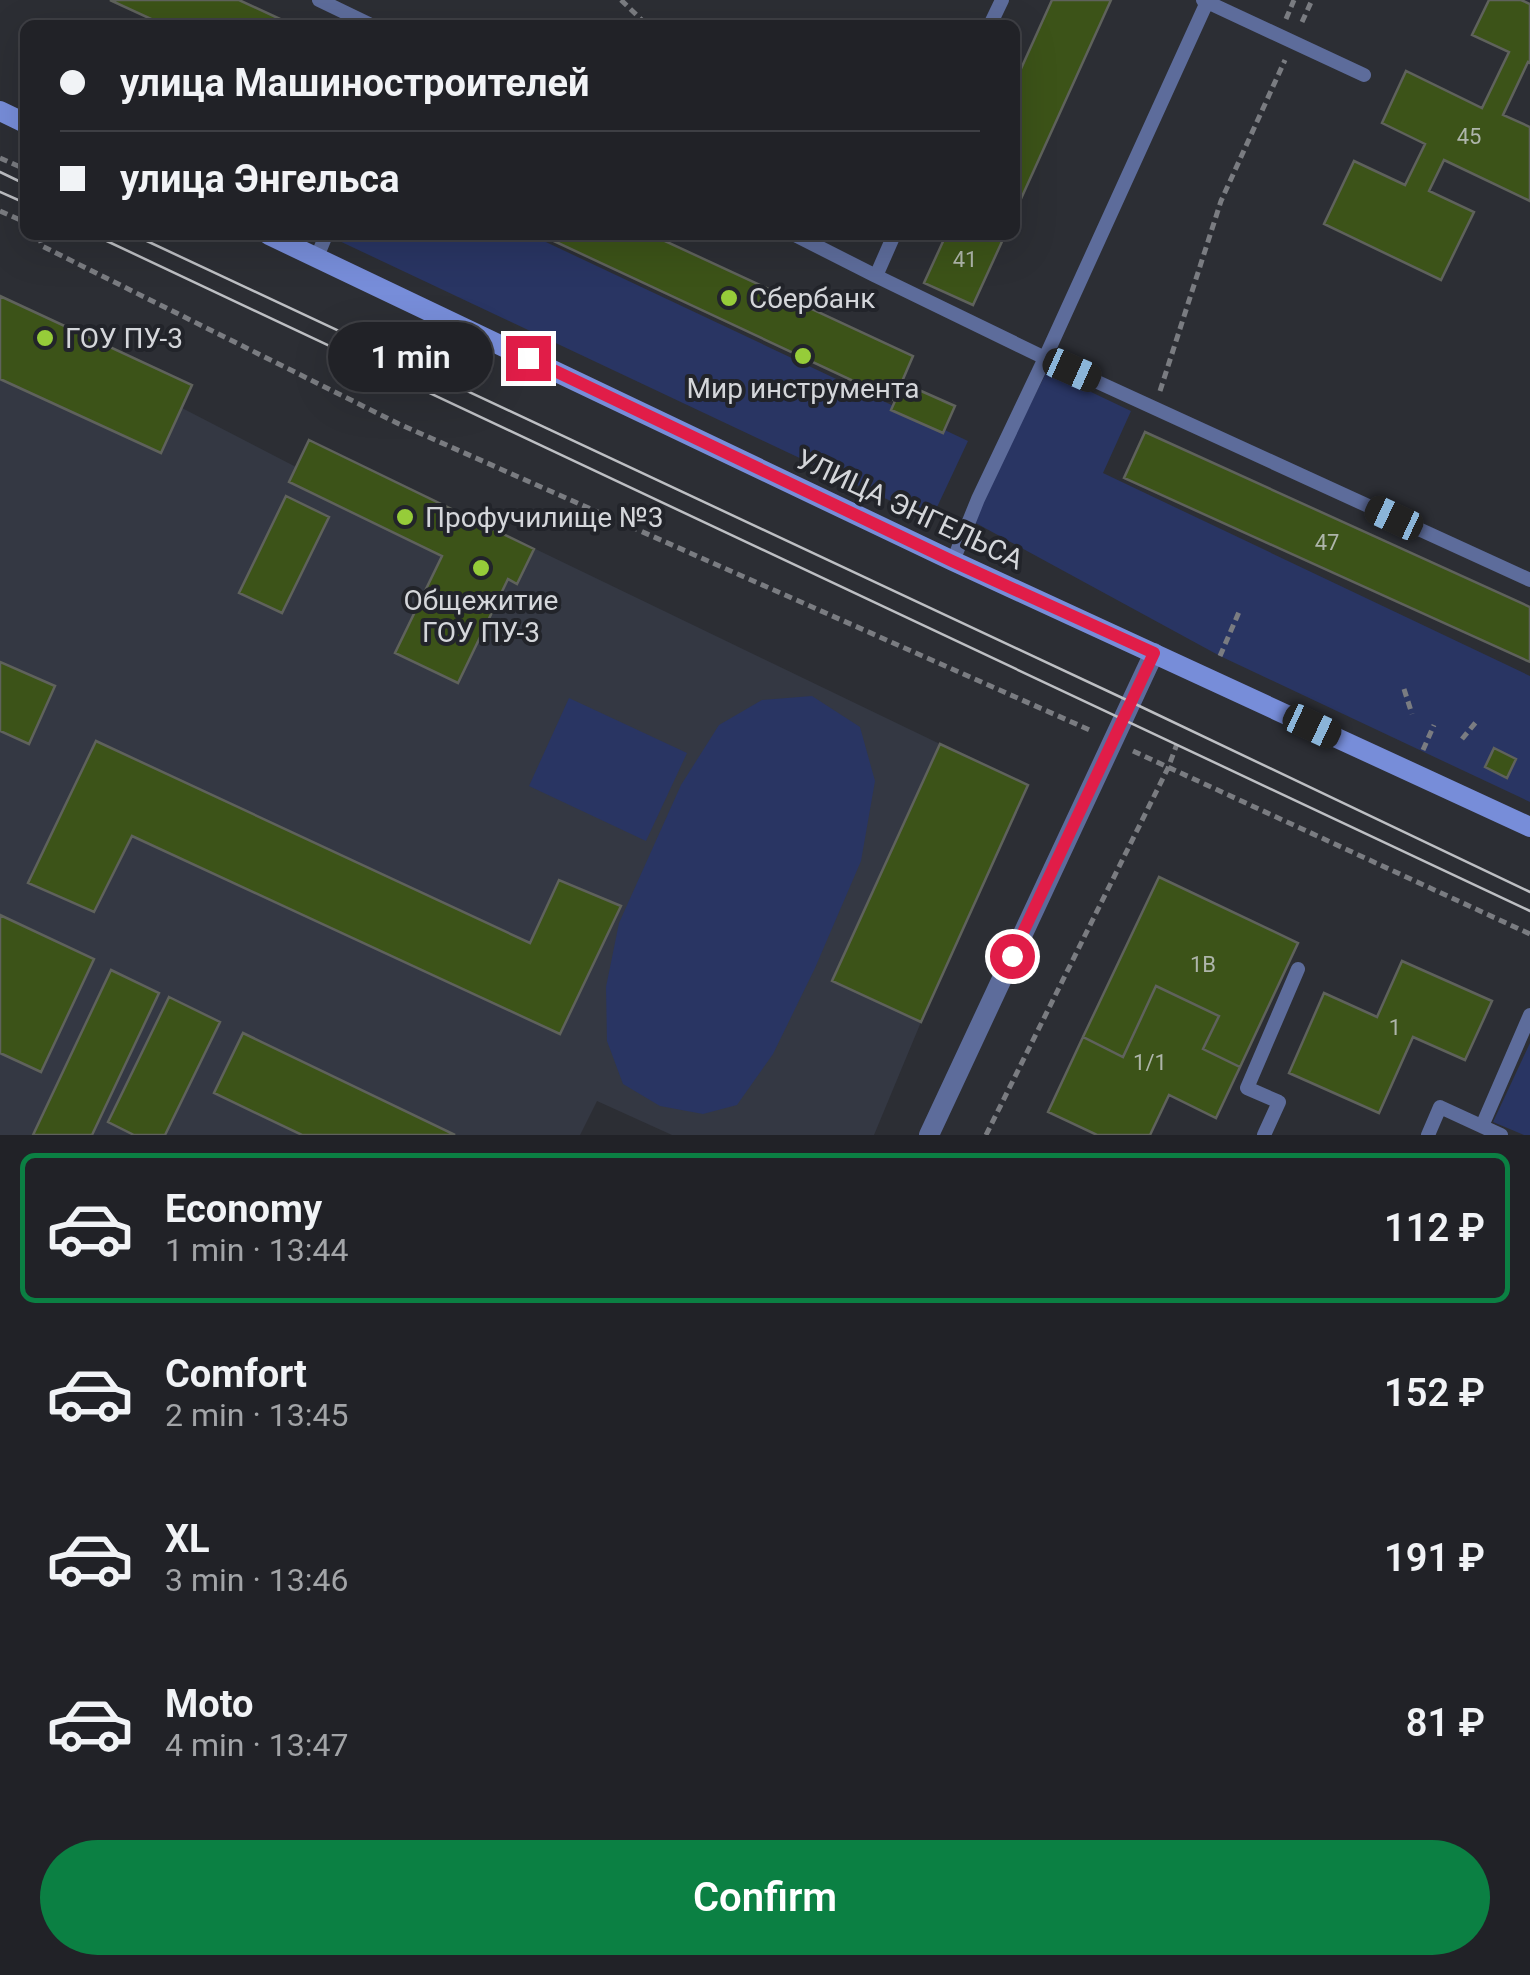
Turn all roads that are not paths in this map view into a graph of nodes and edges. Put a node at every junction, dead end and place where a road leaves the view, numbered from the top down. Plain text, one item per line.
1 (319, 0) edge
2 (1205, 1) edge
3 (361, 20) edge
4 (1364, 75) dead end
5 (280, 240) edge
6 (324, 240) edge
7 (805, 240) edge
8 (892, 240) edge
9 (317, 257) junction
10 (876, 276) junction
11 (1045, 358) junction
12 (952, 561) junction
13 (1530, 580) edge
14 (1154, 653) junction
15 (1530, 827) edge
16 (1298, 969) dead end
17 (1530, 1015) edge
18 (1482, 1126) junction
19 (929, 1135) edge
20 (1264, 1135) edge
21 (1428, 1135) edge
22 (1501, 1135) edge

1 - 3 lane
2 - 4 lane
2 - 11 lane
5 - 9 main road, УЛИЦА ЭНГЕЛЬСА
6 - 9 lane
7 - 10 lane
8 - 10 lane
9 - 12 main road, УЛИЦА ЭНГЕЛЬСА
10 - 11 lane
11 - 12 lane
11 - 13 lane
12 - 14 main road, УЛИЦА ЭНГЕЛЬСА
14 - 15 main road, УЛИЦА ЭНГЕЛЬСА
14 - 19 street
16 - 20 lane
17 - 18 lane
18 - 21 lane
18 - 22 lane

